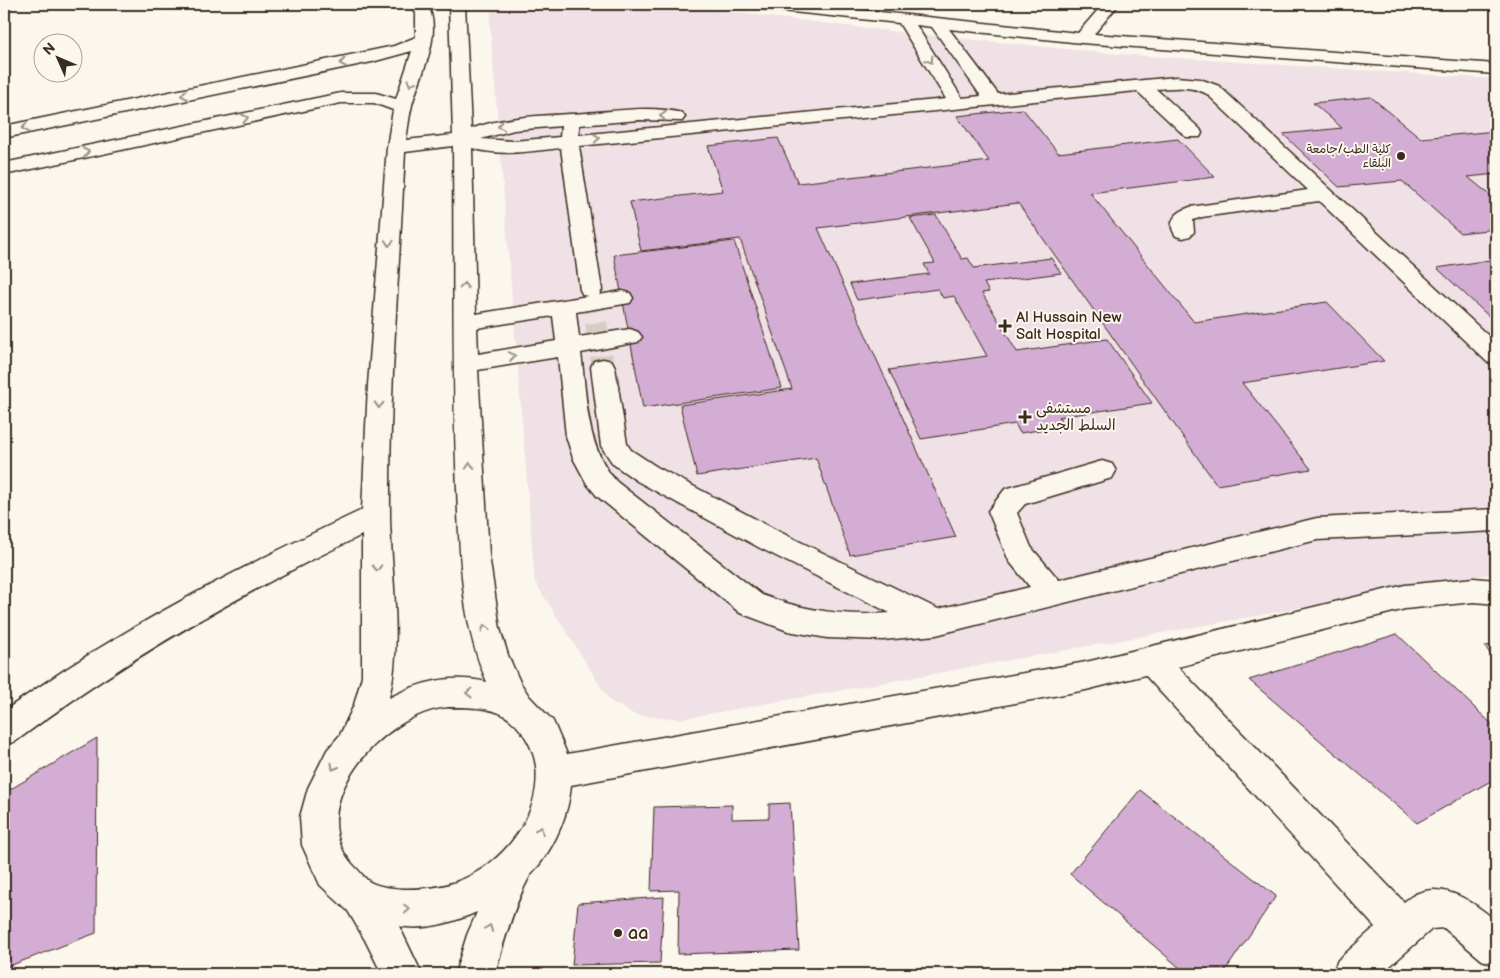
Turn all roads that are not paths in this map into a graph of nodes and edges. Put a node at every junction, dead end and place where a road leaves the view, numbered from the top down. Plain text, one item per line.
1 (419, 4) edge
2 (763, 4) edge
3 (1111, 4) edge
4 (805, 6) edge
5 (462, 9) edge
6 (904, 19) junction
7 (937, 23) junction
8 (1082, 38) junction
9 (423, 40) junction
10 (1496, 70) edge
11 (1142, 86) junction
12 (993, 100) junction
13 (957, 104) junction
14 (402, 107) junction
15 (570, 119) junction
16 (710, 128) junction
17 (4, 132) edge
18 (1193, 133) dead end
19 (463, 139) junction
20 (569, 140) junction
21 (396, 147) junction
22 (4, 169) edge
23 (1323, 194) junction
24 (1183, 232) dead end
25 (591, 290) tunnel mouth
26 (622, 298) dead end
27 (564, 308) junction
28 (464, 323) junction
29 (630, 337) dead end
30 (569, 346) junction
31 (1496, 356) edge
32 (464, 364) junction
33 (603, 367) tunnel mouth
34 (1102, 471) dead end
35 (376, 516) junction
36 (1496, 520) edge
37 (1496, 592) edge
38 (1053, 594) junction
39 (936, 622) junction
40 (1151, 660) junction
41 (516, 705) junction
42 (4, 730) edge
43 (356, 737) junction
44 (554, 772) junction
45 (517, 864) junction
46 (361, 898) junction
47 (1403, 929) junction
48 (1496, 946) edge
49 (402, 974) edge
50 (474, 974) edge
51 (1352, 974) edge

1 - 9 street
2 - 4 street
3 - 8 street
4 - 6 street
5 - 19 street
6 - 7 street
6 -> 13 street
7 - 8 street
7 - 12 street
8 - 10 street
9 -> 14 street
9 -> 17 street
11 - 12 street
11 - 18 street
11 - 23 street
12 - 13 street
13 - 16 street
14 - 21 street
22 -> 14 street
16 -> 15 street
15 -> 19 street
15 - 20 street
20 -> 16 street
19 - 20 street
19 - 21 street
28 -> 19 street
20 - 25 street
21 -> 35 street
23 - 24 street
23 - 31 street
26 - 27 street
27 - 28 street
27 - 30 street
28 - 32 street
29 - 30 street
32 -> 30 street
30 - 39 street
41 -> 32 street
33 - 39 street
34 - 38 street
35 - 42 street
35 -> 43 street
36 - 38 street
37 - 40 street
38 - 39 street
40 - 44 street
40 - 47 street
41 -> 43 street
41 - 44 street
43 -> 46 street
45 -> 44 street
46 -> 45 street
50 -> 45 street
46 - 49 street
47 - 48 street
47 - 51 street

